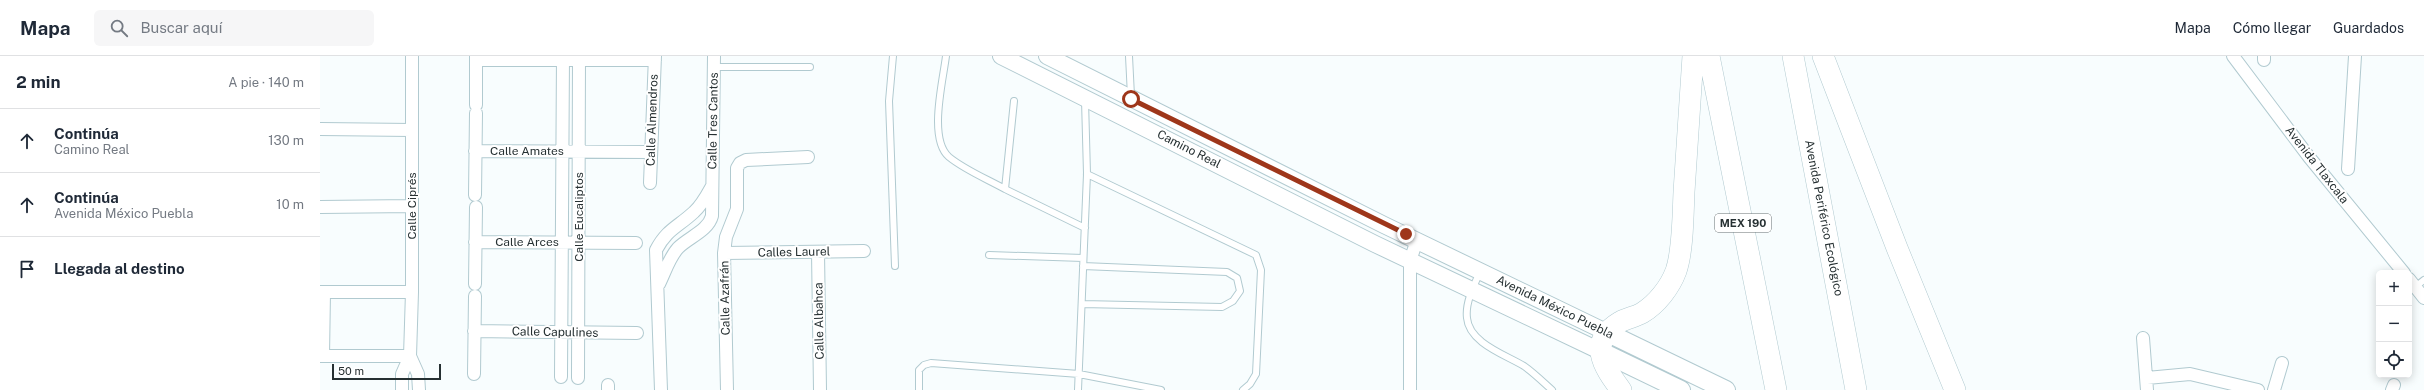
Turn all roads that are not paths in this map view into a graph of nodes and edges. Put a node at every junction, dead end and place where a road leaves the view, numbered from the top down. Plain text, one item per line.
1 (412, 56) edge
2 (893, 56) edge
3 (946, 56) edge
4 (1001, 56) edge
5 (1047, 56) edge
6 (1129, 56) edge
7 (1693, 56) edge
8 (1710, 56) edge
9 (1793, 56) edge
10 (1823, 56) edge
11 (2233, 56) edge
12 (2355, 56) edge
13 (476, 58) edge
14 (563, 58) edge
15 (579, 58) edge
16 (655, 58) edge
17 (714, 62) edge
18 (1070, 62) edge
19 (810, 67) dead end
20 (1085, 97) junction
21 (1131, 99) junction
22 (1014, 101) dead end
23 (320, 129) edge
24 (412, 130) junction
25 (475, 151) junction
26 (562, 152) junction
27 (579, 152) junction
28 (651, 152) junction
29 (808, 157) dead end
30 (2348, 169) dead end
31 (1087, 174) junction
32 (650, 183) dead end
33 (712, 186) junction
34 (1005, 189) junction
35 (412, 206) junction
36 (320, 207) edge
37 (1384, 225) joint
38 (1085, 228) junction
39 (1417, 240) junction
40 (475, 242) junction
41 (562, 242) junction
42 (579, 242) junction
43 (636, 242) dead end
44 (1376, 244) joint
45 (864, 251) dead end
46 (818, 252) junction
47 (724, 253) junction
48 (990, 255) dead end
49 (1083, 258) junction
50 (1410, 260) junction
51 (894, 266) dead end
52 (1083, 266) junction
53 (2402, 270) edge
54 (1480, 272) junction
55 (2416, 282) edge
56 (659, 284) junction
57 (1471, 290) junction
58 (322, 292) edge
59 (412, 292) junction
60 (2424, 298) edge
61 (1082, 304) junction
62 (474, 331) junction
63 (561, 332) junction
64 (578, 332) junction
65 (637, 333) dead end
66 (2143, 338) dead end
67 (1603, 341) junction
68 (322, 356) edge
69 (410, 356) junction
70 (2282, 364) dead end
71 (474, 374) dead end
72 (1079, 374) junction
73 (561, 377) dead end
74 (578, 378) dead end
75 (2147, 378) junction
76 (1855, 385) edge
77 (402, 390) edge
78 (419, 390) edge
79 (661, 390) edge
80 (727, 390) edge
81 (820, 390) edge
82 (919, 390) edge
83 (1078, 390) edge
84 (1161, 390) edge
85 (1243, 390) edge
86 (1410, 390) edge
87 (1552, 390) edge
88 (1621, 390) edge
89 (1682, 390) edge
90 (1726, 390) edge
91 (1776, 390) edge
92 (1955, 390) edge
93 (2147, 390) edge
94 (2258, 390) edge
95 (2274, 390) edge

1 - 24 street, Calle Ciprés
2 - 51 lane
3 - 34 lane
4 - 20 street, Camino Real
5 - 18 street, Camino Real
6 - 21 lane
7 - 67 highway
8 - 91 highway, MEX 190
9 - 76 highway, Avenida Periférico Ecológico
10 - 92 highway
11 - 53 street, Avenida Tlaxcala
12 - 30 street
13 - 14 street
13 - 25 street
14 - 15 street
14 - 26 street, Calle Eucaliptos
15 - 16 street
15 - 27 street, Calle Eucaliptos
16 - 28 street, Calle Almendros
17 - 19 lane
17 - 33 street, Calle Tres Cantos
18 - 21 street, Camino Real
20 - 31 lane
20 - 44 street, Camino Real
21 - 37 street, Camino Real
22 - 34 lane
23 - 24 street
24 - 35 street, Calle Ciprés
25 - 26 street, Calle Amates
25 - 40 street
26 - 27 street, Calle Amates
26 - 41 street, Calle Eucaliptos
27 - 28 street, Calle Amates
27 - 42 street, Calle Eucaliptos
28 - 32 street, Calle Almendros
29 - 47 street, Calle Azafrán
31 - 38 lane
31 - 85 lane
33 - 56 street, Calle Tres Cantos
33 - 56 street, Calle Tres Cantos
34 - 38 lane
35 - 36 street
35 - 59 street, Calle Ciprés
37 - 39 street, Avenida México Puebla
38 - 49 lane
39 - 50 street
39 - 54 street, Avenida México Puebla
40 - 41 street, Calle Arces
40 - 62 street
41 - 42 street, Calle Arces
41 - 63 street, Calle Eucaliptos
42 - 43 street, Calle Arces
42 - 64 street, Calle Eucaliptos
44 - 50 street, Avenida México Puebla
45 - 46 street, Calles Laurel
46 - 47 street, Calles Laurel
46 - 81 street, Calle Albahca
47 - 80 street, Calle Azafrán
48 - 49 lane
49 - 52 lane
50 - 57 street, Avenida México Puebla
50 - 86 street
52 - 61 lane
52 - 61 lane
54 - 57 lane
54 - 67 street, Avenida México Puebla
55 - 60 street
56 - 79 street, Calle Tres Cantos
57 - 67 street, Avenida México Puebla
57 - 87 lane
58 - 59 street
58 - 68 street
59 - 69 street, Calle Ciprés
61 - 72 lane
62 - 63 street, Calle Capulines
62 - 71 street
63 - 64 street, Calle Capulines
63 - 73 street, Calle Eucaliptos
64 - 65 street, Calle Capulines
64 - 74 street, Calle Eucaliptos
66 - 75 street
67 - 88 highway
67 - 89 main road, Avenida México Puebla
67 - 90 main road, Avenida México Puebla
68 - 69 street
69 - 77 street, Calle Ciprés
69 - 78 street, Calle Ciprés
70 - 95 street
72 - 82 lane
72 - 83 lane
72 - 84 lane
75 - 93 street
75 - 94 street

